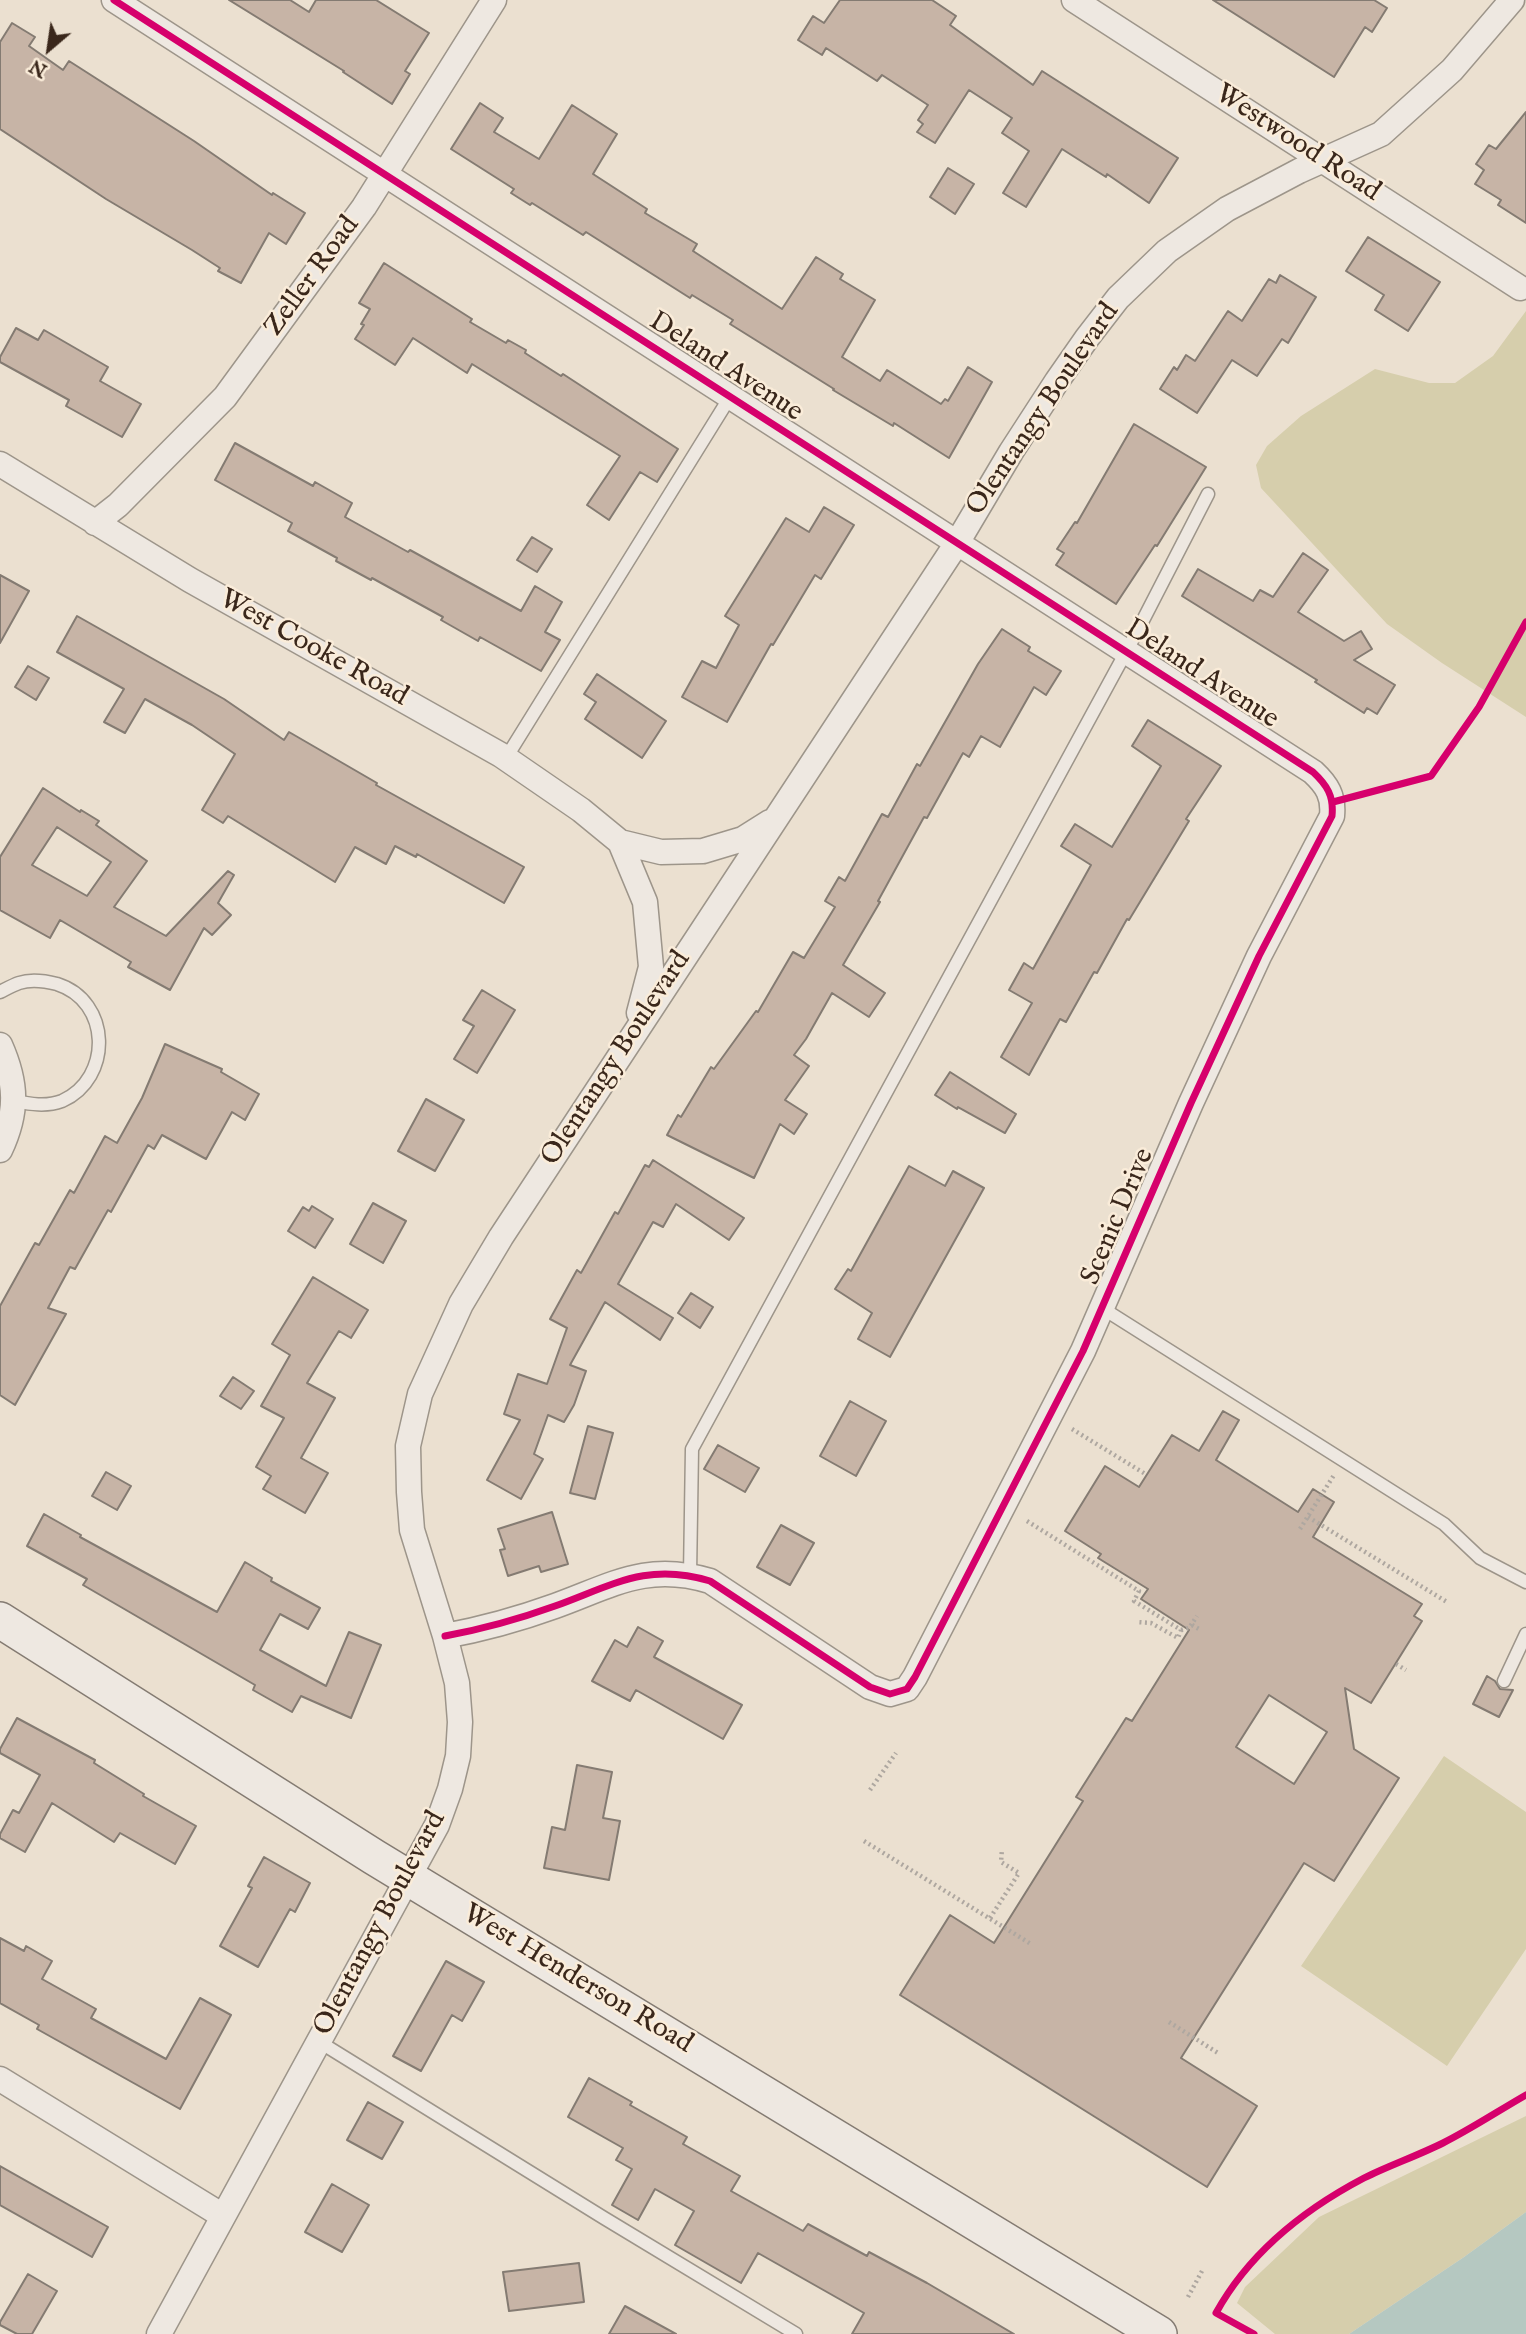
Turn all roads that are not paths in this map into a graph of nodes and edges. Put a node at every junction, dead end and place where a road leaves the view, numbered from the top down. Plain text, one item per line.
1 (114, 0) edge
2 (494, 0) edge
3 (1074, 0) edge
4 (1512, 0) edge
5 (1325, 161) junction
6 (385, 174) junction
7 (1520, 288) dead end
8 (730, 397) junction
9 (0, 464) edge
10 (1208, 494) dead end
11 (95, 523) junction
12 (957, 543) junction
13 (1126, 652) junction
14 (506, 758) junction
15 (1312, 772) joint
16 (778, 817) junction
17 (620, 842) junction
18 (0, 992) edge
19 (635, 1031) junction
20 (0, 1045) edge
21 (14, 1101) junction
22 (2, 1145) edge
23 (1102, 1308) junction
24 (690, 1575) junction
25 (1526, 1582) edge
26 (0, 1620) edge
27 (1526, 1634) edge
28 (445, 1636) junction
29 (1504, 1681) dead end
30 (409, 1877) junction
31 (318, 2041) junction
32 (0, 2079) edge
33 (223, 2216) junction
34 (1139, 2329) edge
35 (159, 2334) edge
36 (796, 2334) edge

1 - 6 street, Deland Avenue
2 - 6 street, Zeller Road
3 - 5 street, Westwood Road
4 - 5 street, Olentangy Boulevard
5 - 7 street, Westwood Road
5 - 12 street, Olentangy Boulevard
6 - 8 street, Deland Avenue
6 - 11 street, Zeller Road
8 - 12 street, Deland Avenue
8 - 14 lane
9 - 11 street, West Cooke Road
10 - 13 lane
11 - 14 street, West Cooke Road
12 - 13 street, Deland Avenue
12 - 16 street, Olentangy Boulevard
13 - 15 street, Deland Avenue
13 - 24 lane
14 - 17 street, West Cooke Road
15 - 23 street, Scenic Drive
16 - 17 street, West Cooke Road
16 - 19 street, Olentangy Boulevard
17 - 19 street, West Cooke Road
18 - 21 lane
19 - 28 street, Olentangy Boulevard
20 - 21 street
21 - 22 street
23 - 24 street, Scenic Drive
23 - 25 lane
24 - 28 street
26 - 30 main road, West Henderson Road
27 - 29 lane
28 - 30 street, Olentangy Boulevard
30 - 31 street, Olentangy Boulevard
30 - 34 main road, West Henderson Road
31 - 33 street, Olentangy Boulevard
31 - 36 lane
32 - 33 street
33 - 35 street, Olentangy Boulevard

